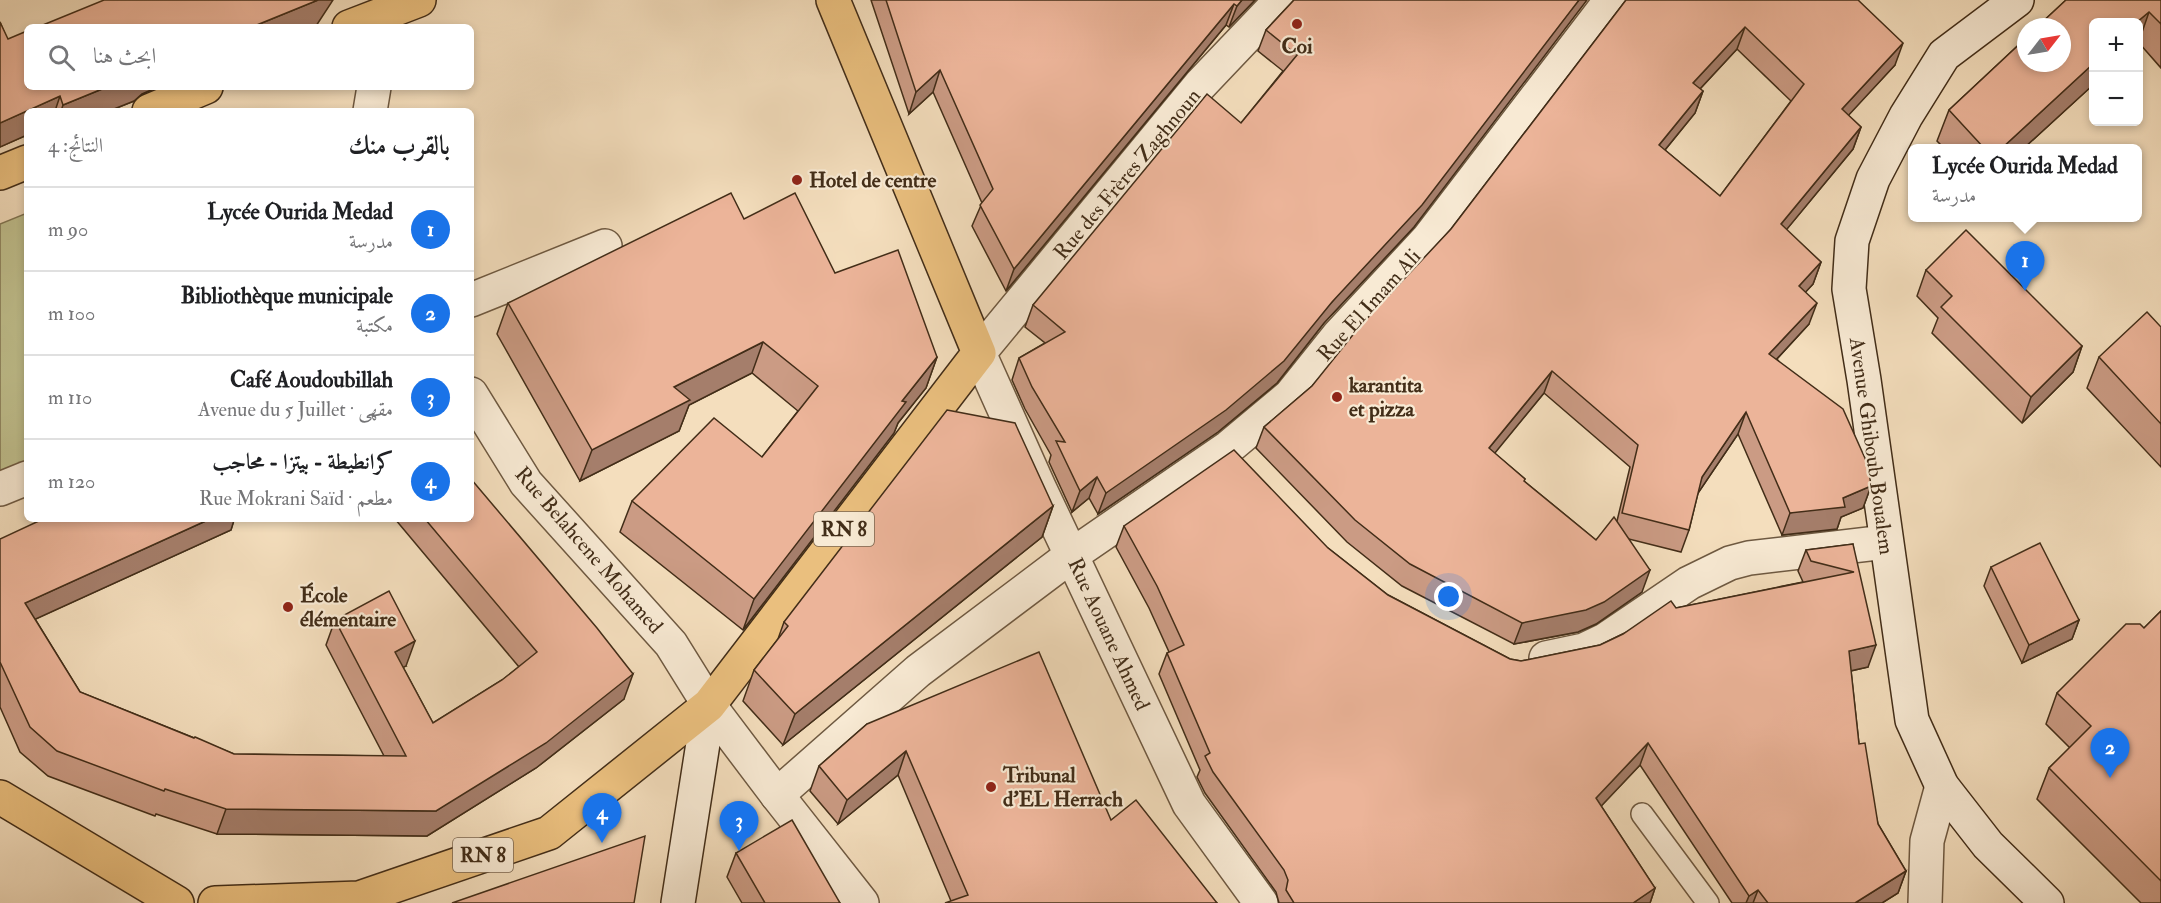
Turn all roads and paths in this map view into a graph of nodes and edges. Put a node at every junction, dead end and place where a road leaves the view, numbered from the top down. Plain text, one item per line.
1 (419, 0) edge
2 (833, 0) edge
3 (1281, 0) edge
4 (1611, 0) edge
5 (2017, 0) edge
6 (387, 13) edge
7 (357, 24) edge
8 (199, 90) edge
9 (374, 90) edge
10 (156, 108) edge
11 (370, 108) edge
12 (24, 163) edge
13 (0, 173) edge
14 (605, 246) dead end
15 (474, 299) edge
16 (978, 353) junction
17 (474, 399) edge
18 (1229, 447) junction
19 (1253, 472) edge
20 (24, 479) edge
21 (0, 489) edge
22 (1886, 542) junction
23 (1072, 555) junction
24 (1511, 664) edge
25 (709, 705) junction
26 (1942, 786) junction
27 (3, 792) edge
28 (777, 795) junction
29 (1642, 814) dead end
30 (177, 903) edge
31 (214, 903) edge
32 (678, 903) edge
33 (862, 903) edge
34 (1261, 903) edge
35 (1708, 903) edge
36 (1925, 903) edge
37 (2047, 903) edge

1 - 6 main road
2 - 16 main road
3 - 16 street, Rue des Frères Zaghnoun
4 - 18 street, Rue El Imam Ali
5 - 22 street, Avenue Ghiboub Boualem
6 - 7 main road
8 - 10 main road
9 - 11 street
12 - 13 main road
14 - 15 street
16 - 23 street, Rue Aouane Ahmed
16 - 25 main road, RN 8
17 - 25 street, Rue Belahcene Mohamed
18 - 19 street
18 - 23 street, Rue El Imam Ali
20 - 21 street
22 - 24 street
22 - 26 street, Avenue Ghiboub Boualem
23 - 28 street, Rue El Imam Ali
23 - 34 street, Rue Aouane Ahmed
25 - 28 street, Rue Belahcene Mohamed
25 - 31 main road, RN 8
25 - 32 street
26 - 36 street
26 - 37 street, Avenue Ghiboub Boualem
27 - 30 main road
28 - 33 street, Rue Belahcene Mohamed
29 - 35 lane

